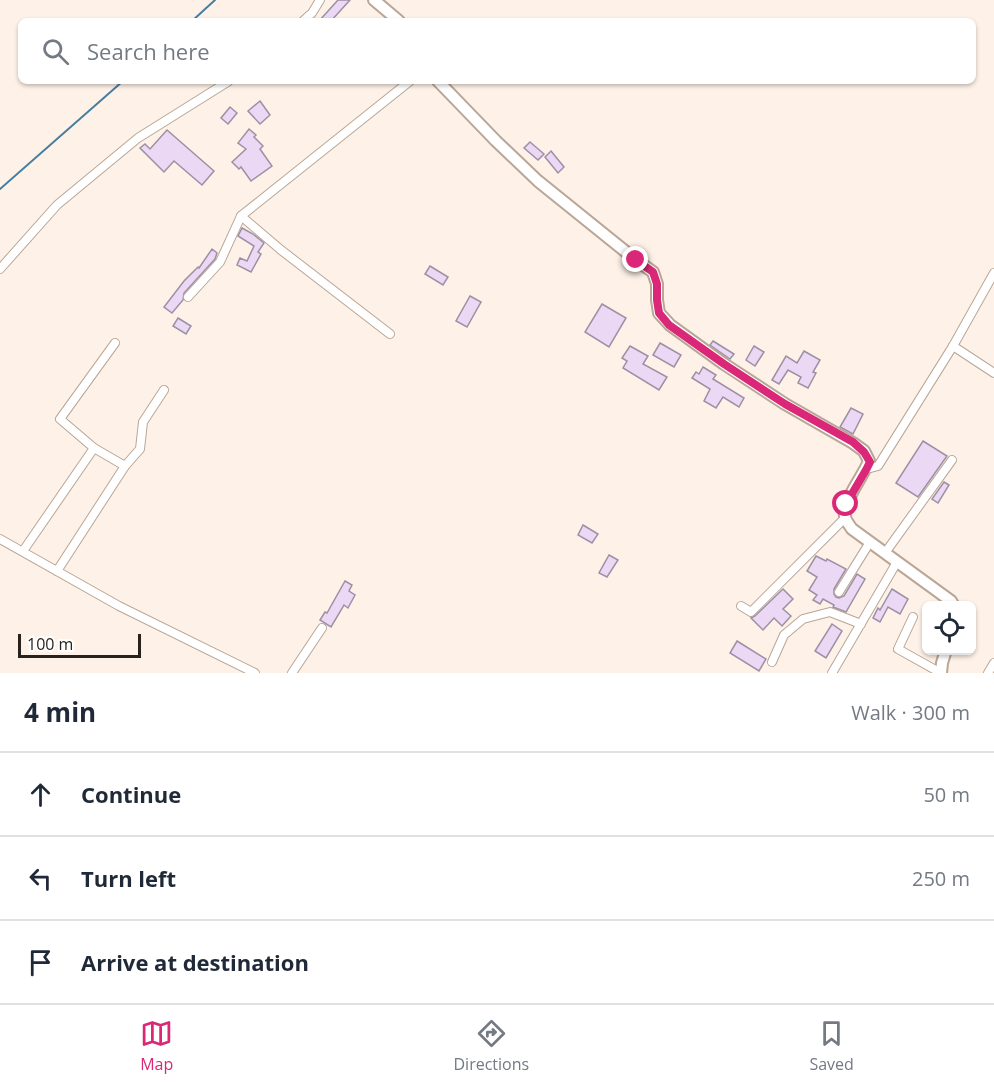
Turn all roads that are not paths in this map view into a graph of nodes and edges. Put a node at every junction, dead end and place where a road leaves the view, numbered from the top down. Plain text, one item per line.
1 (320, 0) edge
2 (374, 0) edge
3 (306, 18) edge
4 (395, 18) edge
5 (225, 84) edge
6 (406, 84) edge
7 (441, 84) edge
8 (241, 216) junction
9 (0, 269) edge
10 (994, 273) edge
11 (188, 297) dead end
12 (390, 334) dead end
13 (115, 344) dead end
14 (953, 346) junction
15 (994, 373) edge
16 (164, 390) dead end
17 (94, 448) junction
18 (952, 460) dead end
19 (125, 466) junction
20 (867, 468) junction
21 (845, 518) junction
22 (0, 538) edge
23 (870, 542) junction
24 (23, 551) junction
25 (885, 553) junction
26 (897, 562) junction
27 (57, 571) junction
28 (838, 592) dead end
29 (951, 601) edge
30 (741, 606) dead end
31 (913, 617) dead end
32 (861, 624) junction
33 (322, 628) dead end
34 (945, 655) edge
35 (772, 662) dead end
36 (994, 663) edge
37 (255, 673) edge
38 (292, 673) edge
39 (832, 673) edge
40 (941, 673) edge
41 (988, 673) edge

1 - 3 street
2 - 4 street
5 - 9 street
6 - 8 street
7 - 20 street
8 - 11 street
8 - 12 street
10 - 14 street
13 - 17 street
14 - 15 street
14 - 20 street
16 - 19 street
17 - 19 street
17 - 24 street
18 - 25 street
19 - 27 street
20 - 21 street
21 - 23 street
21 - 30 street
22 - 24 street
23 - 25 street
23 - 28 street
24 - 27 street
25 - 26 street
26 - 29 street
26 - 32 street
27 - 37 street
31 - 40 street
32 - 35 street
32 - 39 street
33 - 38 street
34 - 40 street
36 - 41 street

